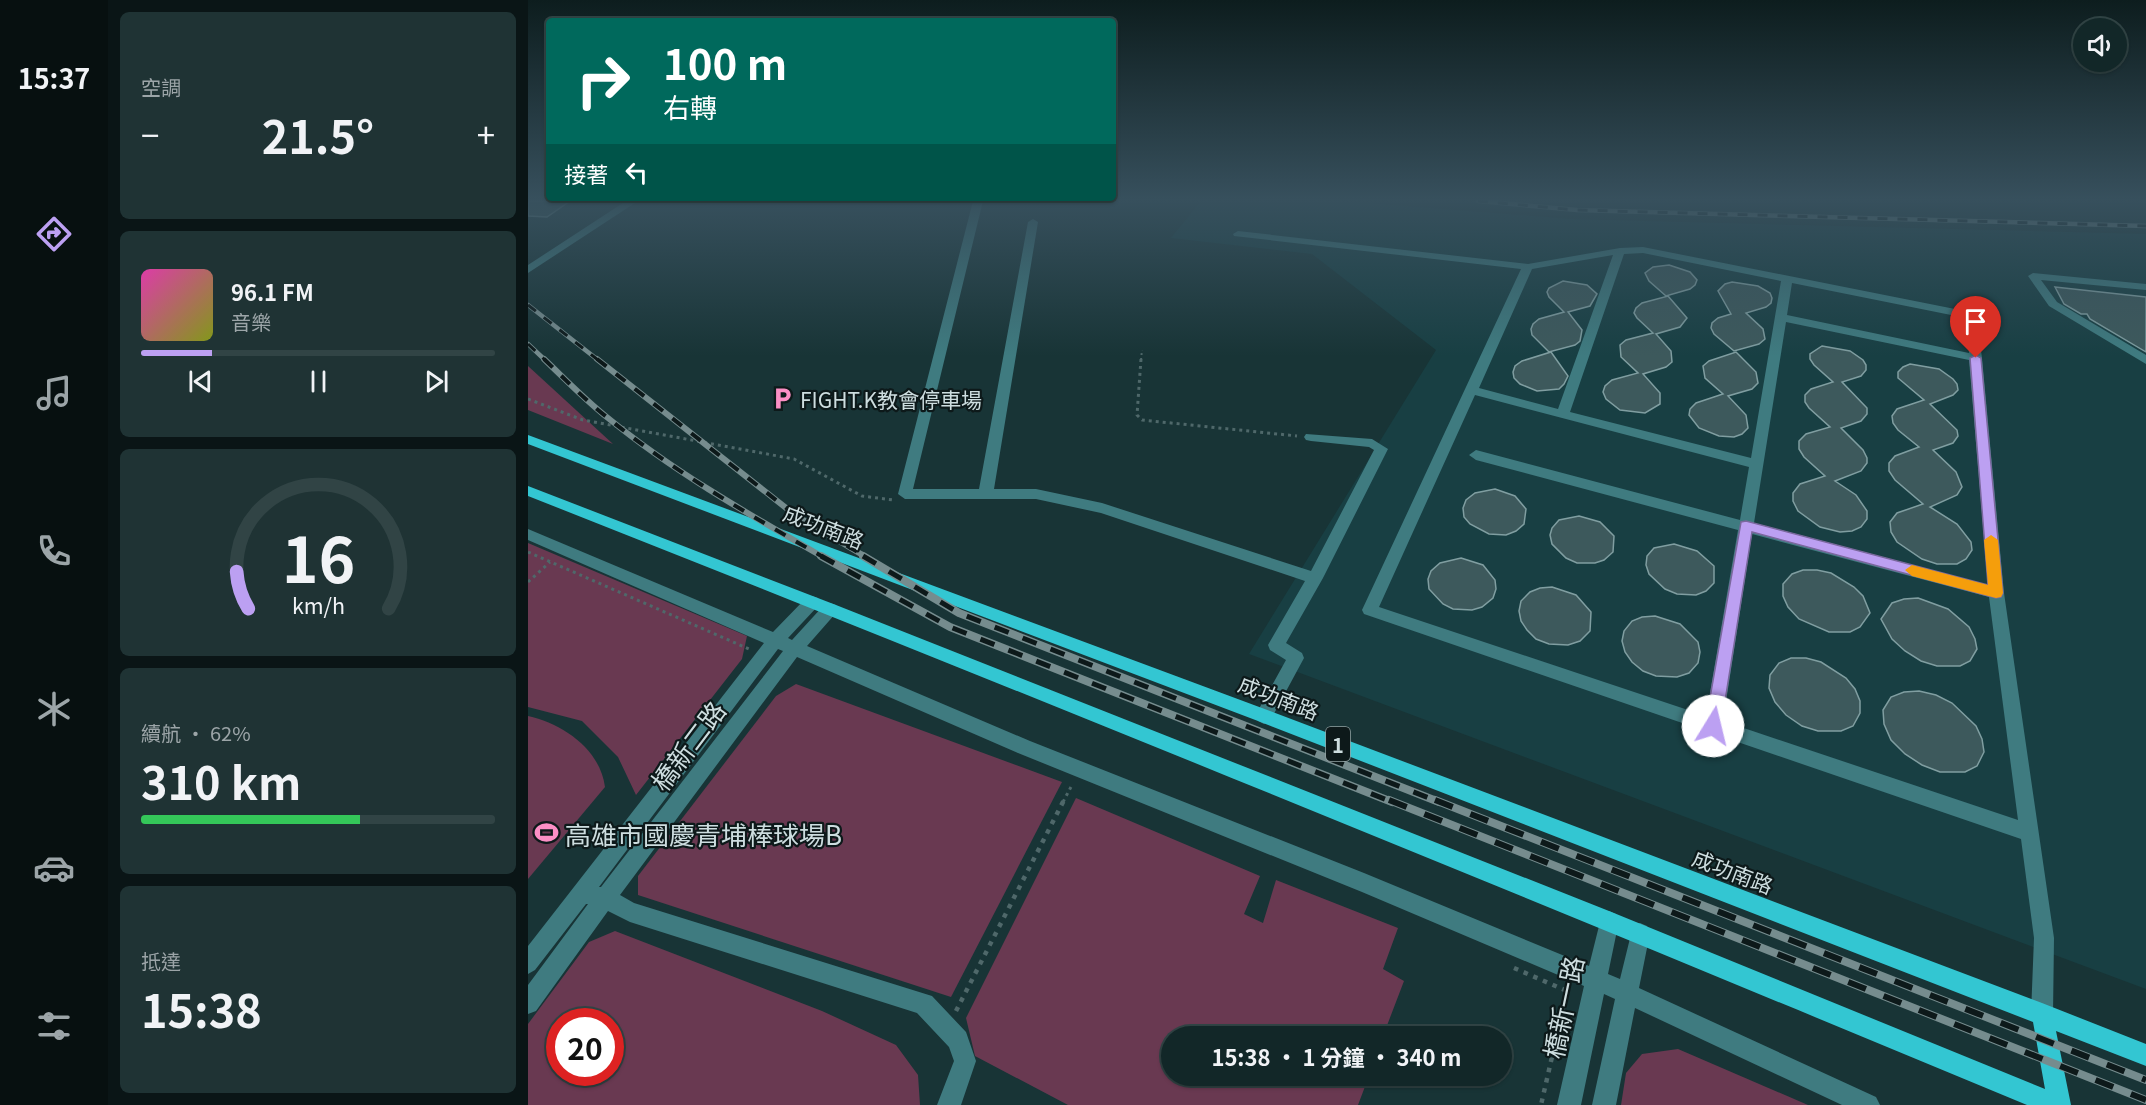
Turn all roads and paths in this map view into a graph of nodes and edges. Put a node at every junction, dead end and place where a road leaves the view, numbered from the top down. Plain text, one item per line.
1 (555, 253) edge
2 (965, 253) edge
3 (1028, 253) edge
4 (1401, 253) edge
5 (1611, 253) edge
6 (1619, 253) edge
7 (1656, 253) edge
8 (1528, 267) junction
9 (528, 270) edge
10 (1786, 279) junction
11 (2146, 287) edge
12 (1780, 317) junction
13 (1142, 350) dead end
14 (1976, 358) junction
15 (2146, 360) edge
16 (1471, 390) junction
17 (528, 399) edge
18 (1563, 414) junction
19 (1311, 437) joint
20 (528, 439) edge
21 (1476, 455) dead end
22 (1756, 464) junction
23 (528, 491) edge
24 (986, 492) junction
25 (904, 494) junction
26 (1746, 526) junction
27 (528, 534) edge
28 (550, 562) dead end
29 (1315, 578) junction
30 (528, 582) edge
31 (1996, 593) junction
32 (812, 602) junction
33 (830, 609) junction
34 (775, 641) junction
35 (794, 650) junction
36 (1264, 716) junction
37 (1713, 726) junction
38 (1074, 782) dead end
39 (2029, 833) junction
40 (581, 893) junction
41 (605, 898) junction
42 (1609, 921) junction
43 (1640, 933) junction
44 (528, 963) edge
45 (1597, 981) junction
46 (1567, 991) dead end
47 (1627, 993) junction
48 (528, 1003) edge
49 (2042, 1014) junction
50 (947, 1029) junction
51 (2146, 1055) edge
52 (949, 1105) edge
53 (1540, 1105) edge
54 (1569, 1105) edge
55 (1604, 1105) edge
56 (1868, 1105) edge
57 (2057, 1105) edge

1 - 9 street
2 - 25 street
3 - 24 street
4 - 8 street
5 - 8 street
6 - 18 street
7 - 10 street
8 - 16 street
10 - 12 street
10 - 14 street
11 - 15 street
12 - 14 street
12 - 22 street
13 - 19 path
14 - 31 street
16 - 18 street
16 - 37 street
17 - 25 path
18 - 22 street
19 - 29 street
20 - 36 main road, 成功南路 / 1
21 - 26 street
22 - 26 street
23 - 32 main road
24 - 25 street
24 - 29 street
26 - 31 street
26 - 37 street
27 - 34 street
28 - 30 path
29 - 36 street
31 - 39 street
32 - 33 main road
32 - 34 street, 橋新二路
33 - 35 street, 橋新二路
33 - 42 main road
34 - 35 street
34 - 40 street, 橋新二路
35 - 41 street, 橋新二路
35 - 45 street
36 - 49 main road, 成功南路 / 1
37 - 39 street
38 - 50 path
39 - 49 street
40 - 41 street
40 - 44 street, 橋新二路
41 - 48 street, 橋新二路
41 - 50 street
42 - 43 main road
42 - 45 street, 橋新一路
43 - 47 street
43 - 57 main road
45 - 47 street
45 - 54 street, 橋新一路
46 - 53 path
47 - 55 street
47 - 56 street
49 - 51 main road, 成功南路 / 1
49 - 57 main road
50 - 52 street

